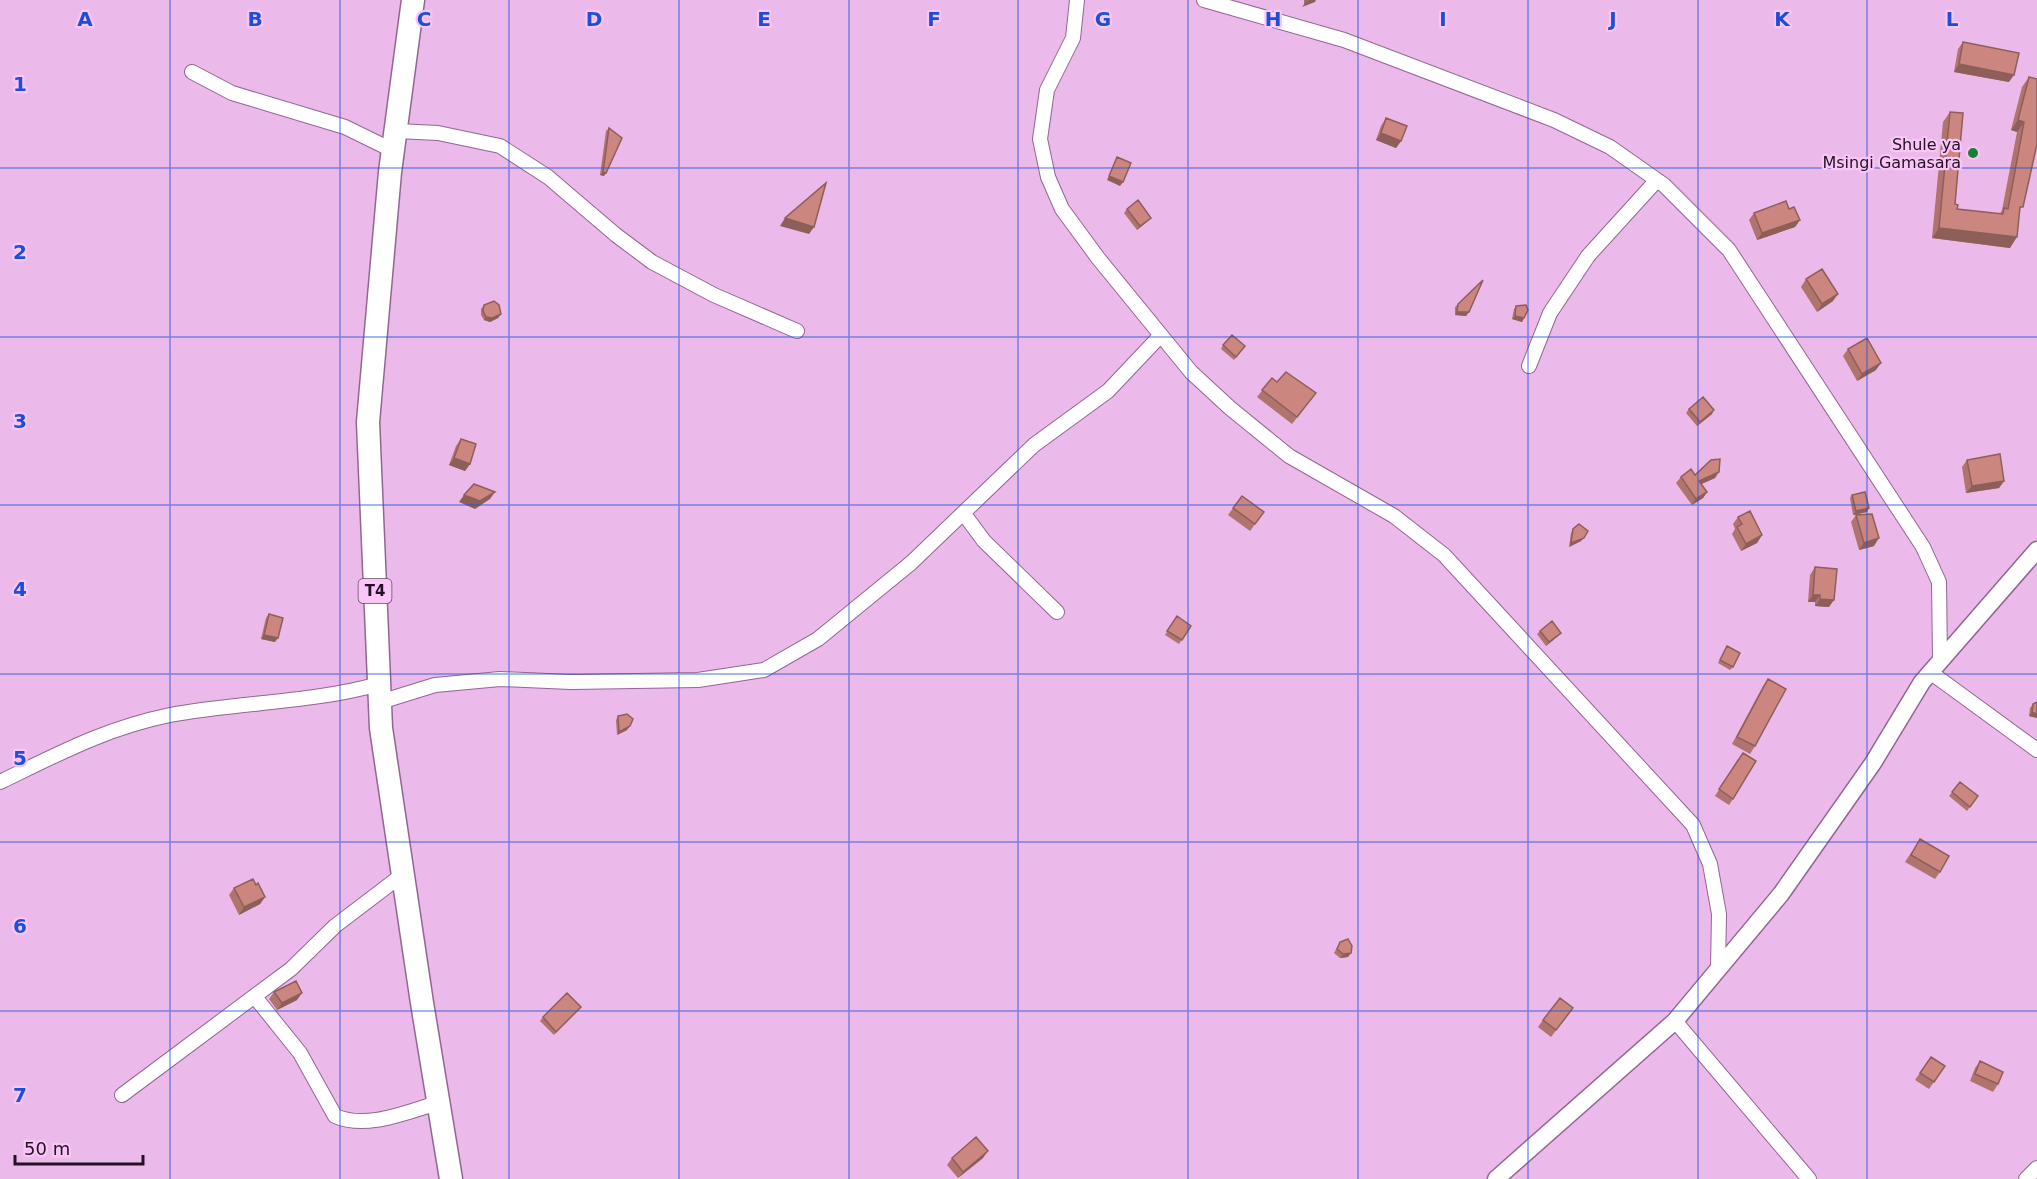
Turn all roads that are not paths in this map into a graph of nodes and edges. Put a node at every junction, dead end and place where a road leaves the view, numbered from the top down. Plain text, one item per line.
1 (413, 0) edge
2 (1077, 0) edge
3 (1204, 0) edge
4 (192, 72) dead end
5 (395, 141) junction
6 (1657, 180) junction
7 (797, 331) dead end
8 (1161, 335) junction
9 (1529, 366) dead end
10 (964, 514) junction
11 (2037, 550) edge
12 (1057, 612) dead end
13 (1935, 665) junction
14 (379, 693) junction
15 (2037, 750) edge
16 (0, 782) edge
17 (402, 875) junction
18 (1718, 969) junction
19 (255, 998) junction
20 (1675, 1022) junction
21 (122, 1095) dead end
22 (438, 1102) junction
23 (2037, 1168) edge
24 (452, 1179) edge
25 (1496, 1179) edge
26 (1809, 1179) edge
27 (2026, 1179) edge

1 - 5 highway, T4
2 - 8 street
3 - 6 street
4 - 5 street
5 - 7 street
5 - 14 highway, T4
6 - 9 street
6 - 13 street
8 - 10 street
8 - 18 street
10 - 12 street
10 - 14 street
11 - 13 street
13 - 15 street
13 - 18 street
14 - 16 street
14 - 17 highway, T4
17 - 19 street
17 - 22 highway, T4
18 - 20 street
19 - 21 street
19 - 22 street
20 - 25 street
20 - 26 street
22 - 24 highway, T4
23 - 27 street

